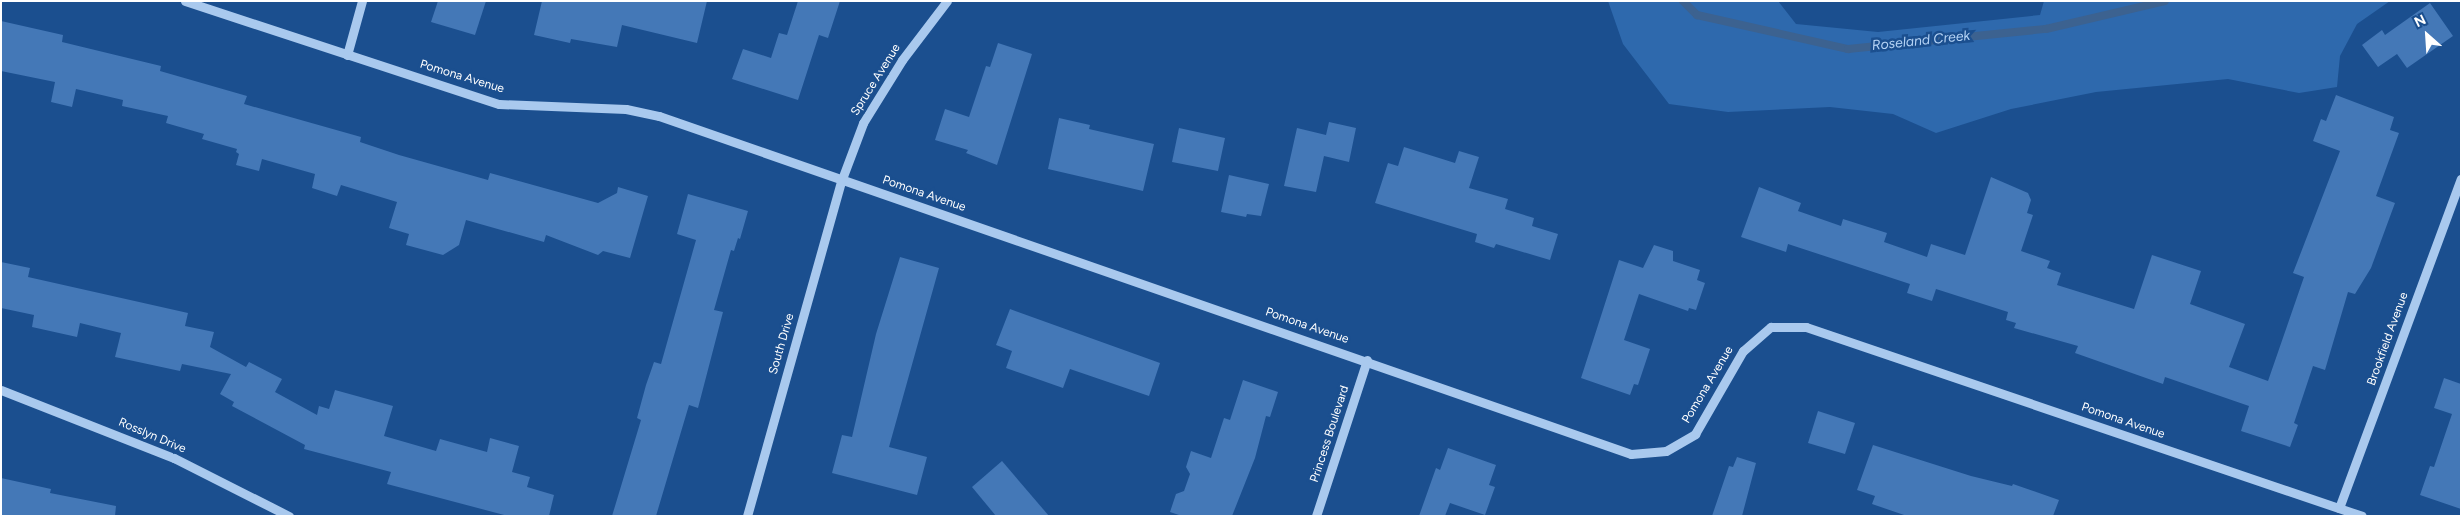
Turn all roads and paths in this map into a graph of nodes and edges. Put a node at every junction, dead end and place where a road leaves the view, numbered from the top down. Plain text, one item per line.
1 (185, 1) edge
2 (362, 1) edge
3 (946, 1) edge
4 (347, 55) junction
5 (842, 179) junction
6 (2461, 179) edge
7 (1367, 360) junction
8 (1, 390) edge
9 (2339, 508) junction
10 (289, 516) edge
11 (747, 516) edge
12 (1316, 516) edge
13 (2362, 516) edge

1 - 4 street, Pomona Avenue
2 - 4 street
3 - 5 street, Spruce Avenue
4 - 5 street, Pomona Avenue
5 - 7 street, Pomona Avenue
5 - 11 street, South Drive
6 - 9 street, Brookfield Avenue
7 - 9 street, Pomona Avenue
7 - 12 street, Princess Boulevard
8 - 10 street, Rosslyn Drive
9 - 13 street, Pomona Avenue

